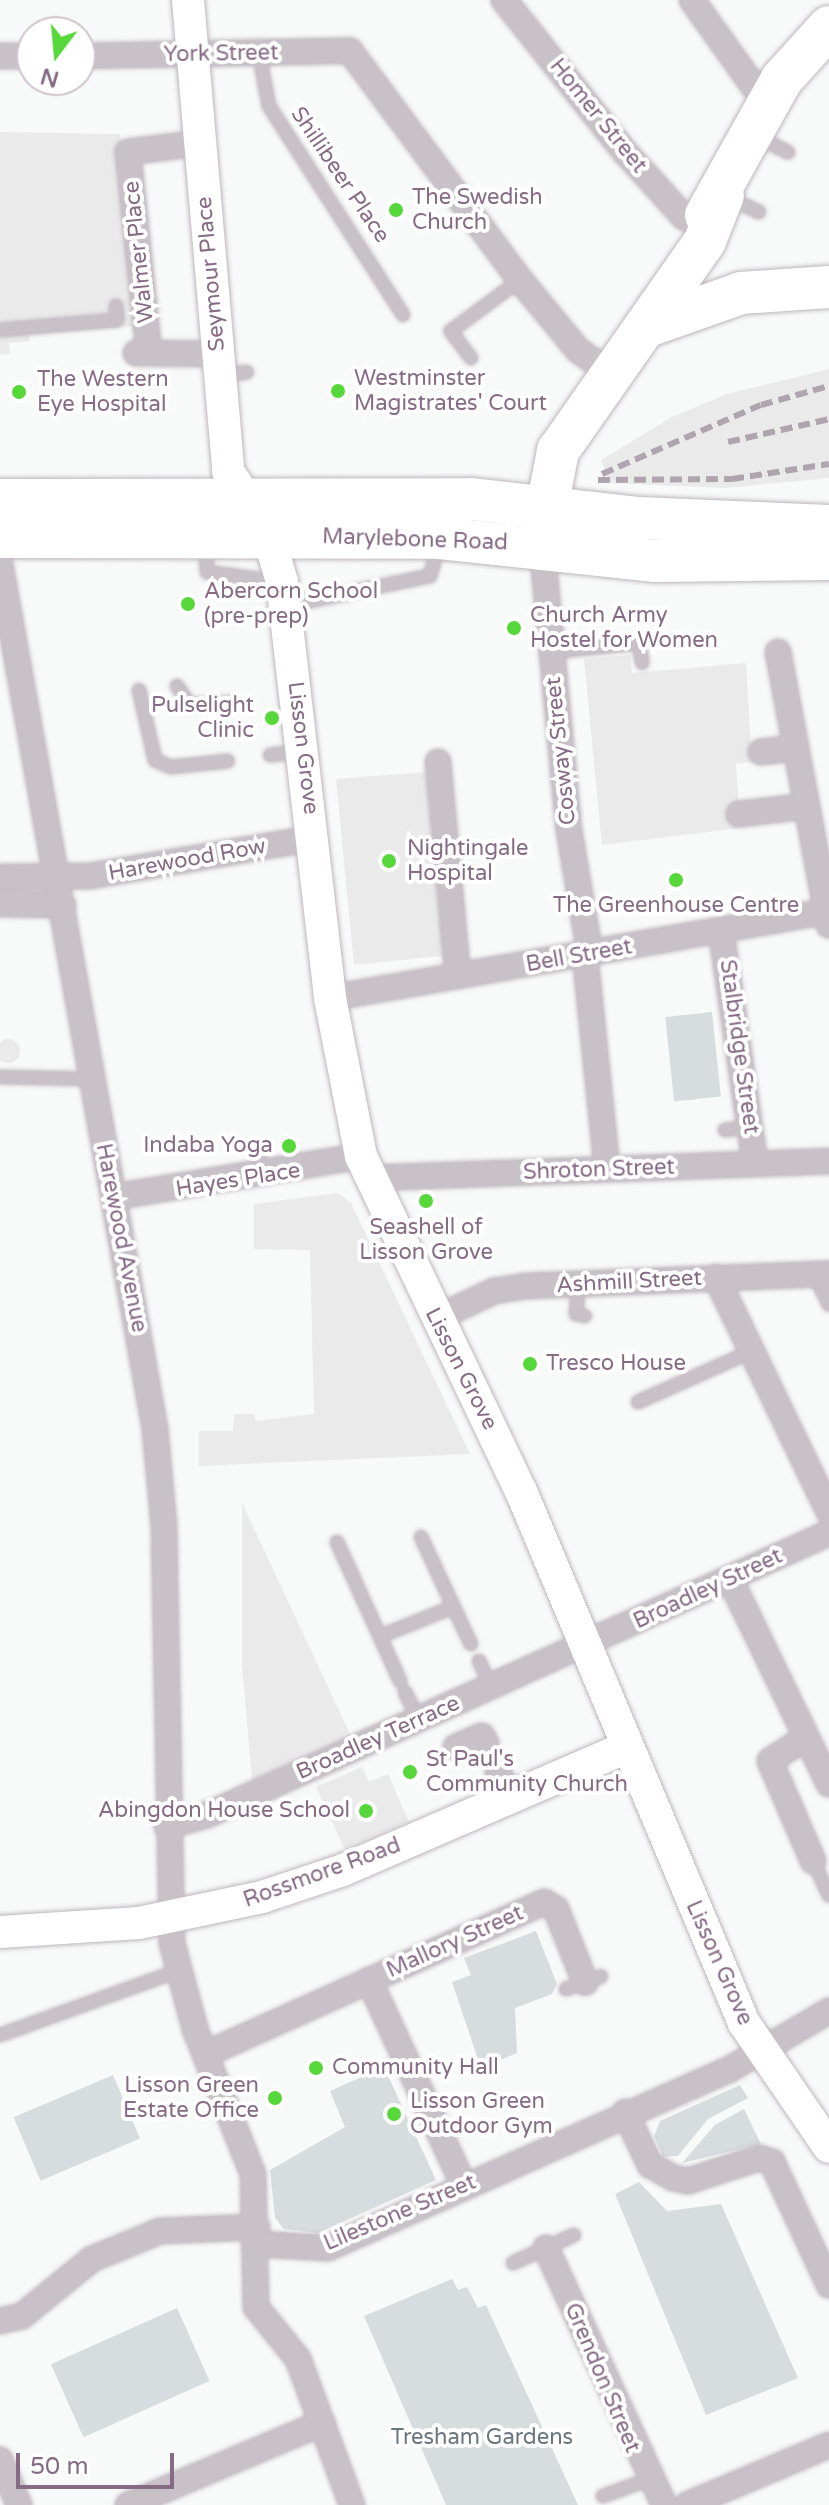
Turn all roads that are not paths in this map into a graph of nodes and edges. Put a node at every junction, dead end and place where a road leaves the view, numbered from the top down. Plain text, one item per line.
1 (188, 0) edge
2 (504, 0) edge
3 (692, 0) edge
4 (829, 27) edge
5 (259, 53) junction
6 (189, 54) junction
7 (96, 56) edge
8 (771, 132) junction
9 (199, 143) junction
10 (728, 209) junction
11 (683, 271) junction
12 (520, 280) junction
13 (829, 287) edge
14 (741, 293) junction
15 (116, 306) dead end
16 (403, 315) dead end
17 (648, 326) junction
18 (0, 330) edge
19 (471, 358) dead end
20 (228, 367) junction
21 (614, 376) junction
22 (586, 412) junction
23 (471, 499) junction
24 (0, 500) edge
25 (243, 500) junction
26 (543, 526) junction
27 (829, 526) edge
28 (270, 536) junction
29 (205, 537) junction
30 (440, 538) junction
31 (829, 559) edge
32 (1, 564) edge
33 (283, 594) junction
34 (550, 652) junction
35 (778, 652) dead end
36 (642, 663) dead end
37 (177, 686) dead end
38 (139, 690) dead end
39 (231, 703) dead end
40 (796, 748) junction
41 (304, 751) junction
42 (761, 752) dead end
43 (270, 755) dead end
44 (228, 761) dead end
45 (438, 762) dead end
46 (807, 806) junction
47 (733, 815) dead end
48 (820, 832) edge
49 (315, 838) junction
50 (0, 877) edge
51 (59, 880) junction
52 (0, 904) edge
53 (63, 905) junction
54 (828, 916) edge
55 (721, 930) junction
56 (588, 955) junction
57 (458, 976) junction
58 (330, 998) junction
59 (0, 1077) edge
60 (92, 1079) junction
61 (752, 1126) junction
62 (725, 1130) dead end
63 (257, 1150) dead end
64 (829, 1161) edge
65 (755, 1164) junction
66 (364, 1167) junction
67 (607, 1169) junction
68 (262, 1177) junction
69 (114, 1197) junction
70 (821, 1274) edge
71 (716, 1277) junction
72 (578, 1287) junction
73 (829, 1305) edge
74 (585, 1316) dead end
75 (435, 1319) junction
76 (752, 1351) junction
77 (638, 1402) dead end
78 (829, 1512) edge
79 (829, 1533) edge
80 (421, 1537) dead end
81 (337, 1542) dead end
82 (730, 1579) junction
83 (453, 1607) junction
84 (381, 1636) junction
85 (471, 1644) dead end
86 (587, 1646) junction
87 (479, 1661) dead end
88 (491, 1687) junction
89 (418, 1719) junction
90 (805, 1738) junction
91 (486, 1743) dead end
92 (456, 1747) dead end
93 (627, 1747) junction
94 (829, 1784) edge
95 (167, 1826) junction
96 (813, 1861) joint
97 (829, 1896) edge
98 (169, 1919) junction
99 (0, 1932) edge
100 (178, 1971) junction
101 (369, 1980) junction
102 (584, 1982) dead end
103 (829, 2011) edge
104 (0, 2035) edge
105 (761, 2053) junction
106 (206, 2054) junction
107 (625, 2112) junction
108 (829, 2147) edge
109 (464, 2186) junction
110 (257, 2235) junction
111 (574, 2235) dead end
112 (546, 2248) junction
113 (513, 2263) dead end
114 (829, 2285) edge
115 (0, 2321) edge
116 (322, 2423) junction
117 (829, 2445) edge
118 (0, 2460) edge
119 (650, 2479) junction
120 (603, 2496) dead end
121 (19, 2505) edge
122 (128, 2505) edge
123 (352, 2505) edge
124 (664, 2505) edge
125 (687, 2505) edge

1 - 6 main road, Seymour Place
2 - 10 street, Homer Street
3 - 8 street
4 - 8 highway
5 - 6 street, York Street
5 - 12 street, York Street
5 - 16 lane, Shillibeer Place
6 - 7 street, York Street
6 - 9 main road, Seymour Place
8 - 10 highway
9 - 20 main road, Seymour Place
9 - 20 street, Walmer Place
10 - 11 highway
11 - 14 street
11 - 17 highway
12 - 19 lane
12 - 21 street
13 - 14 highway
14 - 17 highway
15 - 18 lane
17 - 21 highway
20 - 25 main road, Seymour Place
21 - 22 highway
22 - 23 highway
22 - 26 highway
23 - 25 highway, Marylebone Road
23 - 26 highway, Marylebone Road
24 - 25 highway, Marylebone Road
25 - 28 main road, Seymour Place
26 - 27 highway, Marylebone Road
26 - 30 highway, Marylebone Road
26 - 31 highway, Marylebone Road
26 - 34 street, Cosway Street
28 - 29 highway, Marylebone Road
28 - 30 highway, Marylebone Road
28 - 33 main road, Lisson Grove
29 - 32 highway, Marylebone Road
29 - 33 lane
30 - 33 lane
32 - 51 street, Harewood Avenue
33 - 41 main road, Lisson Grove
34 - 36 lane
34 - 56 street, Cosway Street
35 - 40 street
37 - 39 lane
38 - 44 lane
40 - 42 street
40 - 46 street
41 - 43 lane
41 - 49 main road, Lisson Grove
45 - 57 street
46 - 47 street
46 - 48 street
48 - 54 street
49 - 51 street, Harewood Row
49 - 58 main road, Lisson Grove
50 - 51 street, Harewood Row
51 - 53 street, Harewood Avenue
52 - 53 street
53 - 60 street, Harewood Avenue
54 - 55 street, Bell Street
55 - 56 street, Bell Street
55 - 61 street, Stalbridge Street
56 - 57 street, Bell Street
56 - 67 street, Cosway Street
57 - 58 street, Bell Street
58 - 66 main road, Lisson Grove
59 - 60 lane
60 - 69 street, Harewood Avenue
61 - 62 lane
61 - 65 street, Stalbridge Street
63 - 68 lane
64 - 65 street, Shroton Street
65 - 67 street, Shroton Street
66 - 67 street, Shroton Street
66 - 68 street, Hayes Place
66 - 75 main road, Lisson Grove
68 - 69 street, Hayes Place
69 - 95 street, Harewood Avenue
70 - 71 street, Ashmill Street
70 - 73 lane
71 - 72 street, Ashmill Street
71 - 76 street
72 - 74 lane
72 - 75 street, Ashmill Street
75 - 86 main road, Lisson Grove
76 - 77 lane
76 - 78 street
79 - 82 street, Broadley Street
80 - 83 lane
81 - 84 lane
82 - 86 street, Broadley Street
82 - 90 street
83 - 84 lane
83 - 85 lane
84 - 89 lane
86 - 88 street, Broadley Terrace
86 - 93 main road, Lisson Grove
87 - 88 lane
88 - 89 street, Broadley Terrace
89 - 95 street, Broadley Terrace
90 - 94 street
90 - 96 street
91 - 92 street
93 - 98 main road, Rossmore Road
93 - 105 main road, Lisson Grove
95 - 98 street, Harewood Avenue
96 - 97 lane
98 - 99 main road, Rossmore Road
98 - 100 street
100 - 104 lane
100 - 106 street
101 - 102 street, Mallory Street
101 - 106 street, Mallory Street
101 - 109 street, Mallory Street
103 - 105 street, Lilestone Street
105 - 107 street, Lilestone Street
105 - 108 main road, Lisson Grove
106 - 110 street
107 - 109 street, Lilestone Street
107 - 114 street
109 - 110 street, Lilestone Street
110 - 115 street, Lilestone Street
110 - 116 street
111 - 112 lane
112 - 113 lane
112 - 119 street, Grendon Street
116 - 122 street
116 - 123 street
117 - 125 street
118 - 121 street
119 - 120 lane
119 - 124 street, Grendon Street

